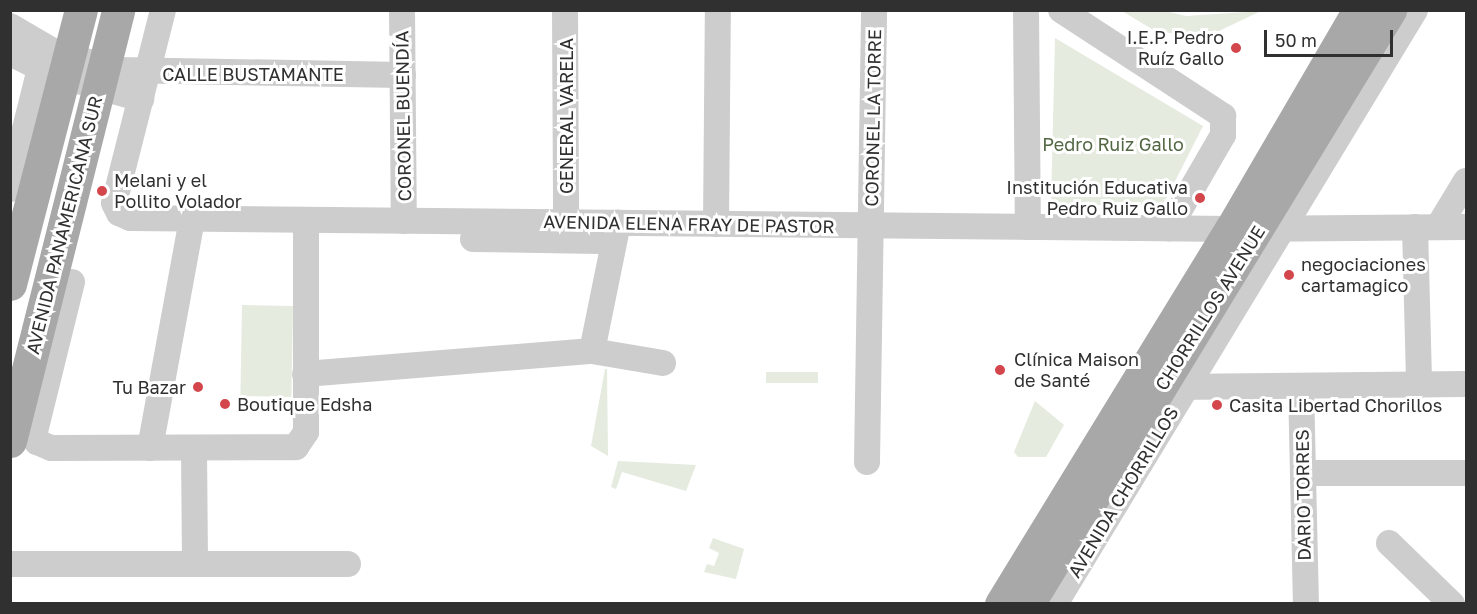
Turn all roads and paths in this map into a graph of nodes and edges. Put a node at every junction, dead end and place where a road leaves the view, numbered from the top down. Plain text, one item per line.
1 (81, 10) edge
2 (118, 10) edge
3 (163, 10) edge
4 (402, 10) edge
5 (565, 10) edge
6 (718, 10) edge
7 (874, 10) edge
8 (1026, 10) edge
9 (1061, 10) edge
10 (1359, 10) edge
11 (1390, 10) edge
12 (1415, 10) edge
13 (10, 26) edge
14 (10, 53) edge
15 (57, 68) junction
16 (147, 73) junction
17 (403, 75) junction
18 (100, 77) junction
19 (141, 99) junction
20 (1467, 181) edge
21 (10, 189) edge
22 (192, 219) junction
23 (404, 221) junction
24 (566, 222) junction
25 (716, 224) junction
26 (872, 225) junction
27 (1028, 227) junction
28 (1427, 227) junction
29 (1467, 227) edge
30 (310, 228) junction
31 (1169, 228) junction
32 (1258, 229) junction
33 (610, 232) junction
34 (72, 282) dead end
35 (10, 284) edge
36 (1181, 332) junction
37 (592, 351) junction
38 (663, 363) dead end
39 (306, 374) junction
40 (1467, 384) edge
41 (1419, 385) junction
42 (1301, 386) junction
43 (1174, 387) junction
44 (22, 438) edge
45 (1112, 443) junction
46 (150, 448) junction
47 (195, 448) junction
48 (867, 462) dead end
49 (1303, 473) junction
50 (1467, 473) edge
51 (1065, 521) junction
52 (1389, 543) dead end
53 (10, 564) edge
54 (195, 564) junction
55 (348, 564) dead end
56 (1467, 590) edge
57 (1001, 603) edge
58 (1028, 603) edge
59 (1055, 603) edge
60 (1306, 603) edge
61 (1452, 603) edge
62 (1457, 603) edge

1 - 15 main road, AVENIDA PANAMERICANA SUR
2 - 18 main road, AVENIDA PANAMERICANA SUR
3 - 16 street
4 - 17 street, CORONEL BUENDÍA
5 - 24 street, GENERAL VARELA
6 - 25 street
7 - 26 street, CORONEL LA TORRE
8 - 27 street
9 - 31 street
10 - 32 main road, CHORRILLOS AVENUE
11 - 32 main road, CHORRILLOS AVENUE
12 - 32 street, AVENIDA CHORRILLOS
13 - 15 street
14 - 15 street
15 - 18 street
15 - 21 street
15 - 35 main road, AVENIDA PANAMERICANA SUR
16 - 17 street, CALLE BUSTAMANTE
16 - 18 street, CALLE BUSTAMANTE
16 - 19 street
17 - 23 street, CORONEL BUENDÍA
18 - 19 street, CALLE BUSTAMANTE
18 - 44 main road, AVENIDA PANAMERICANA SUR
19 - 22 street, AVENIDA ELENA FRAY DE PASTOR
20 - 28 street
22 - 30 street, AVENIDA ELENA FRAY DE PASTOR
22 - 46 street
23 - 24 street, AVENIDA ELENA FRAY DE PASTOR
23 - 30 street, AVENIDA ELENA FRAY DE PASTOR
24 - 33 street, AVENIDA ELENA FRAY DE PASTOR
25 - 26 street, AVENIDA ELENA FRAY DE PASTOR
25 - 33 street, AVENIDA ELENA FRAY DE PASTOR
26 - 27 street, AVENIDA ELENA FRAY DE PASTOR
26 - 48 street, CORONEL LA TORRE
27 - 31 street, AVENIDA ELENA FRAY DE PASTOR
28 - 29 street, AVENIDA ELENA FRAY DE PASTOR
28 - 32 street, AVENIDA ELENA FRAY DE PASTOR
28 - 41 street
30 - 33 street
30 - 39 street
31 - 32 street, AVENIDA ELENA FRAY DE PASTOR
32 - 36 main road, CHORRILLOS AVENUE
32 - 43 street, AVENIDA CHORRILLOS
33 - 37 street
34 - 44 street
36 - 43 main road, CHORRILLOS AVENUE
36 - 45 main road, CHORRILLOS AVENUE
37 - 38 street
37 - 39 street
39 - 47 street
40 - 41 street
41 - 42 street
42 - 43 street
42 - 49 street, DARIO TORRES
43 - 45 main road, CHORRILLOS AVENUE
43 - 59 street, AVENIDA CHORRILLOS
44 - 46 street
45 - 51 main road, CHORRILLOS AVENUE
46 - 47 street
47 - 54 street
49 - 50 street
49 - 60 street, DARIO TORRES
51 - 57 main road, CHORRILLOS AVENUE
51 - 58 main road, CHORRILLOS AVENUE
52 - 61 street
53 - 54 street
54 - 55 street
56 - 62 street

